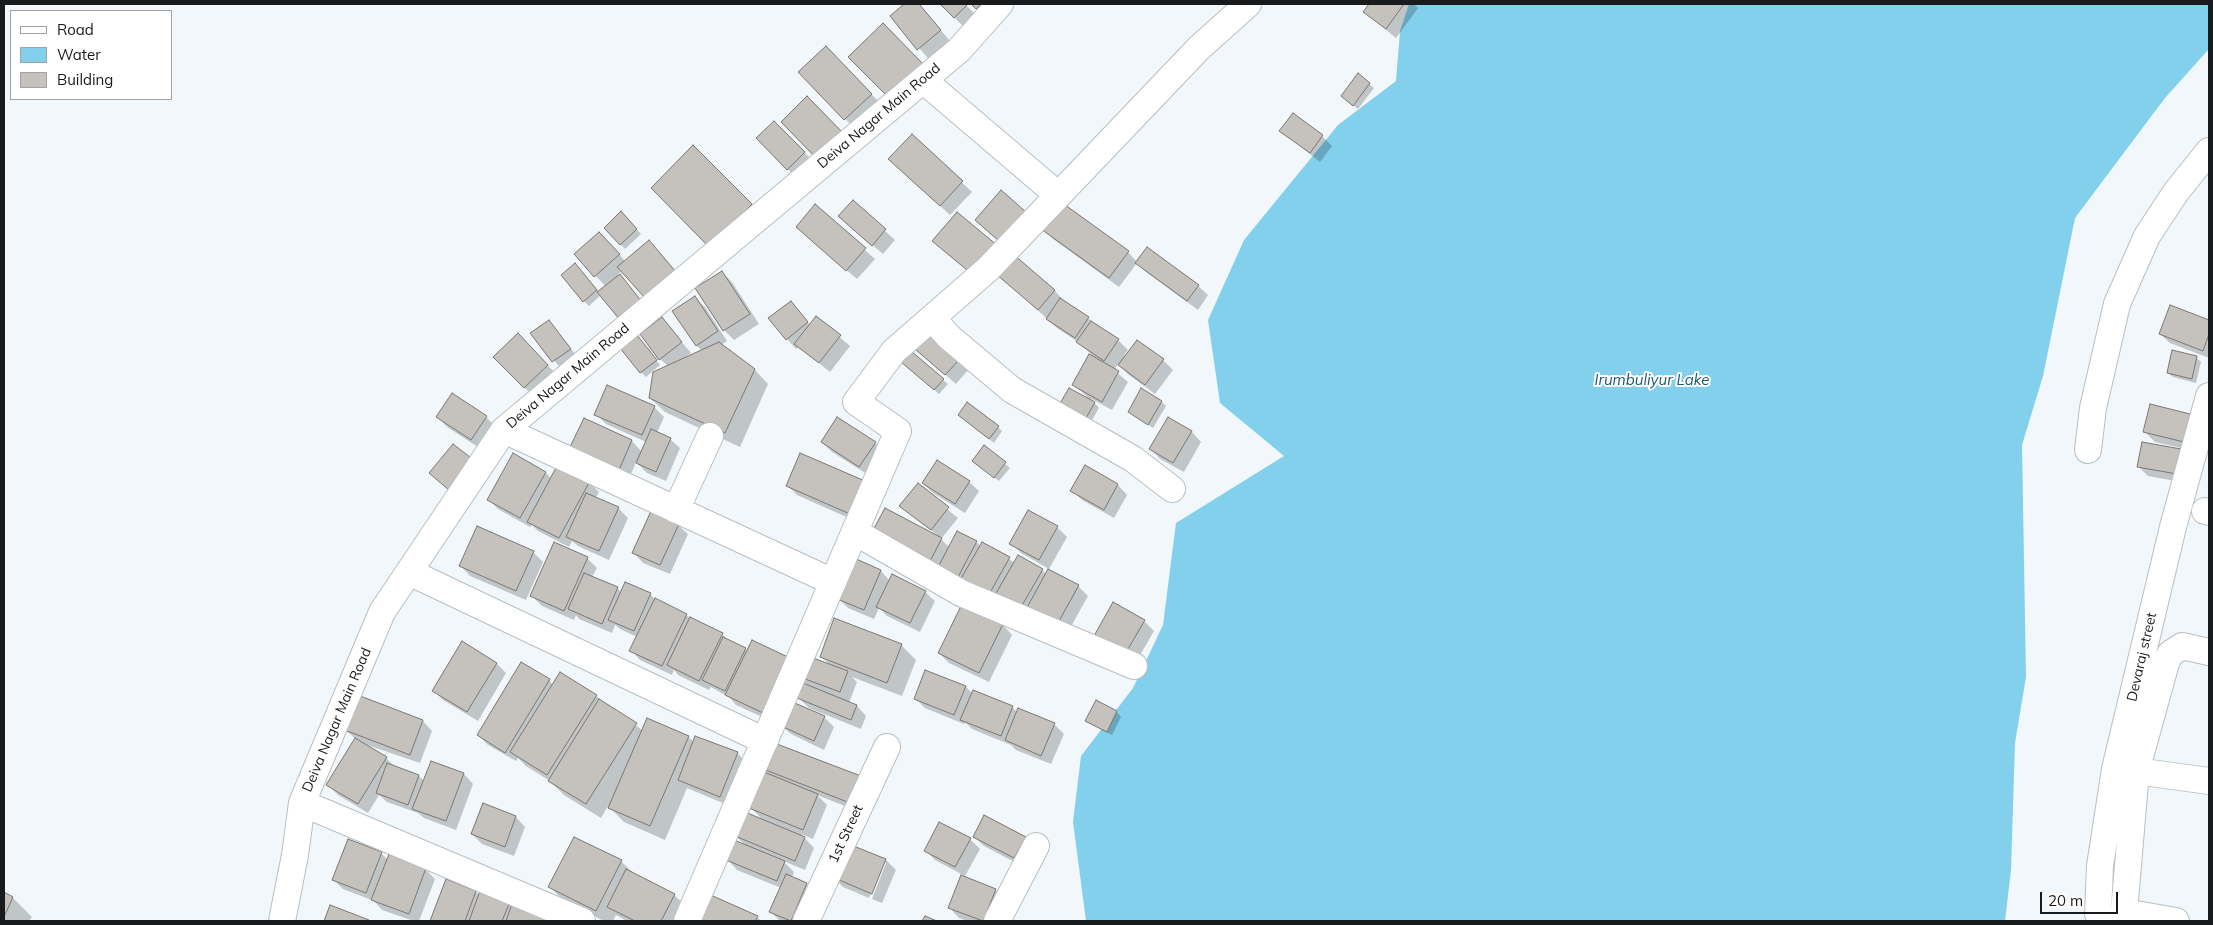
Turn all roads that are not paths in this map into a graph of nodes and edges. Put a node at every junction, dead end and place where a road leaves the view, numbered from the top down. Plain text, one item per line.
1 (1000, 4) edge
2 (1248, 4) edge
3 (923, 80) junction
4 (2209, 151) edge
5 (1058, 195) junction
6 (932, 318) junction
7 (2209, 396) edge
8 (504, 430) junction
9 (710, 436) dead end
10 (2088, 450) dead end
11 (1172, 489) dead end
12 (676, 510) junction
13 (855, 532) junction
14 (409, 572) junction
15 (833, 582) junction
16 (2209, 652) edge
17 (1134, 666) dead end
18 (765, 741) junction
19 (887, 747) dead end
20 (2136, 771) junction
21 (2209, 781) edge
22 (302, 803) junction
23 (1036, 846) dead end
24 (2115, 918) edge
25 (282, 921) edge
26 (582, 921) edge
27 (687, 921) edge
28 (806, 921) edge
29 (997, 921) edge
30 (2176, 921) edge

1 - 3 street, Deiva Nagar Main Road
2 - 5 street
3 - 5 street
3 - 8 street, Deiva Nagar Main Road
4 - 10 street
5 - 6 street
6 - 11 street
6 - 13 street
7 - 24 street, Devaraj street
8 - 12 street
8 - 14 street, Deiva Nagar Main Road
9 - 12 street
12 - 15 street
13 - 15 street
13 - 17 street
14 - 18 street
14 - 22 street, Deiva Nagar Main Road
15 - 18 street
16 - 20 street, Devaraj street
18 - 27 street
19 - 28 street, 1st Street
20 - 21 street
20 - 24 street, Devaraj street
22 - 25 street, Deiva Nagar Main Road
22 - 26 street
23 - 29 street
24 - 30 street

